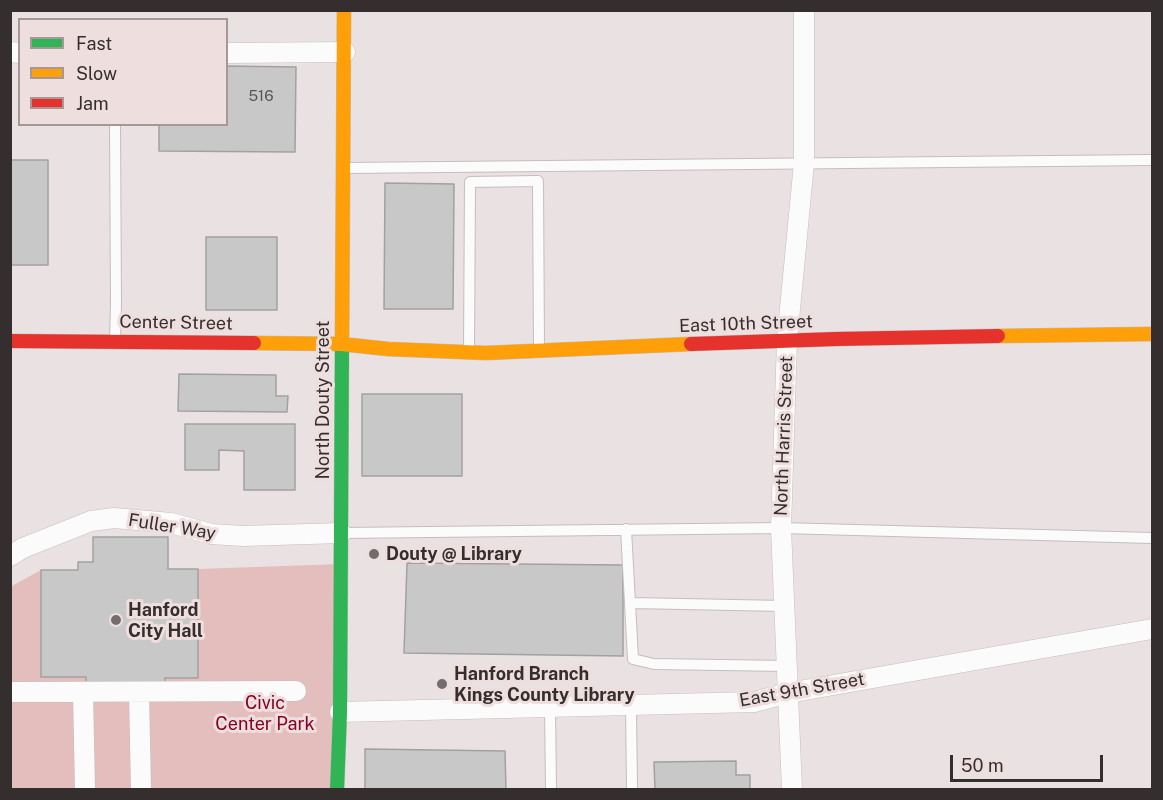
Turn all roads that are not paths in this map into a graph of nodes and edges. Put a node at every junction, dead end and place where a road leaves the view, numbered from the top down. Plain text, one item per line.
1 (344, 10) edge
2 (804, 10) edge
3 (345, 52) junction
4 (228, 53) edge
5 (115, 126) edge
6 (1152, 160) edge
7 (804, 163) junction
8 (342, 169) junction
9 (1152, 334) edge
10 (115, 340) junction
11 (787, 340) junction
12 (10, 341) edge
13 (341, 344) junction
14 (539, 351) junction
15 (469, 352) junction
16 (781, 528) junction
17 (626, 529) junction
18 (341, 533) junction
19 (1152, 538) edge
20 (10, 556) edge
21 (631, 603) junction
22 (784, 606) junction
23 (1152, 629) edge
24 (787, 666) junction
25 (296, 690) dead end
26 (10, 692) edge
27 (83, 692) junction
28 (139, 692) junction
29 (788, 693) junction
30 (631, 705) junction
31 (550, 707) junction
32 (340, 712) junction
33 (85, 789) edge
34 (141, 789) edge
35 (337, 789) edge
36 (551, 789) edge
37 (632, 789) edge
38 (792, 789) edge

1 - 3 street, North Douty Street
2 - 7 street, North Harris Street
3 - 4 street
3 - 8 street, North Douty Street
5 - 10 lane
6 - 7 lane
7 - 8 lane
7 - 11 street, North Harris Street
8 - 13 street, North Douty Street
9 - 11 street, East 10th Street
10 - 12 street, Center Street
10 - 13 street, Center Street
11 - 14 street, East 10th Street
11 - 16 street, North Harris Street
13 - 15 street, East 10th Street
13 - 18 street, North Douty Street
14 - 15 street, East 10th Street
14 - 15 lane
16 - 17 lane
16 - 19 lane
16 - 22 street, North Harris Street
17 - 18 lane
17 - 21 lane
18 - 20 street, Fuller Way
18 - 32 street, North Douty Street
21 - 22 lane
21 - 24 lane
22 - 24 street, North Harris Street
23 - 29 street, East 9th Street
24 - 29 street, North Harris Street
25 - 28 street
26 - 27 street
27 - 28 street
27 - 33 street
28 - 34 street
29 - 30 street, East 9th Street
29 - 38 street, North Harris Street
30 - 31 street, East 9th Street
30 - 37 lane
31 - 32 street, East 9th Street
31 - 36 lane
32 - 35 street, North Douty Street

